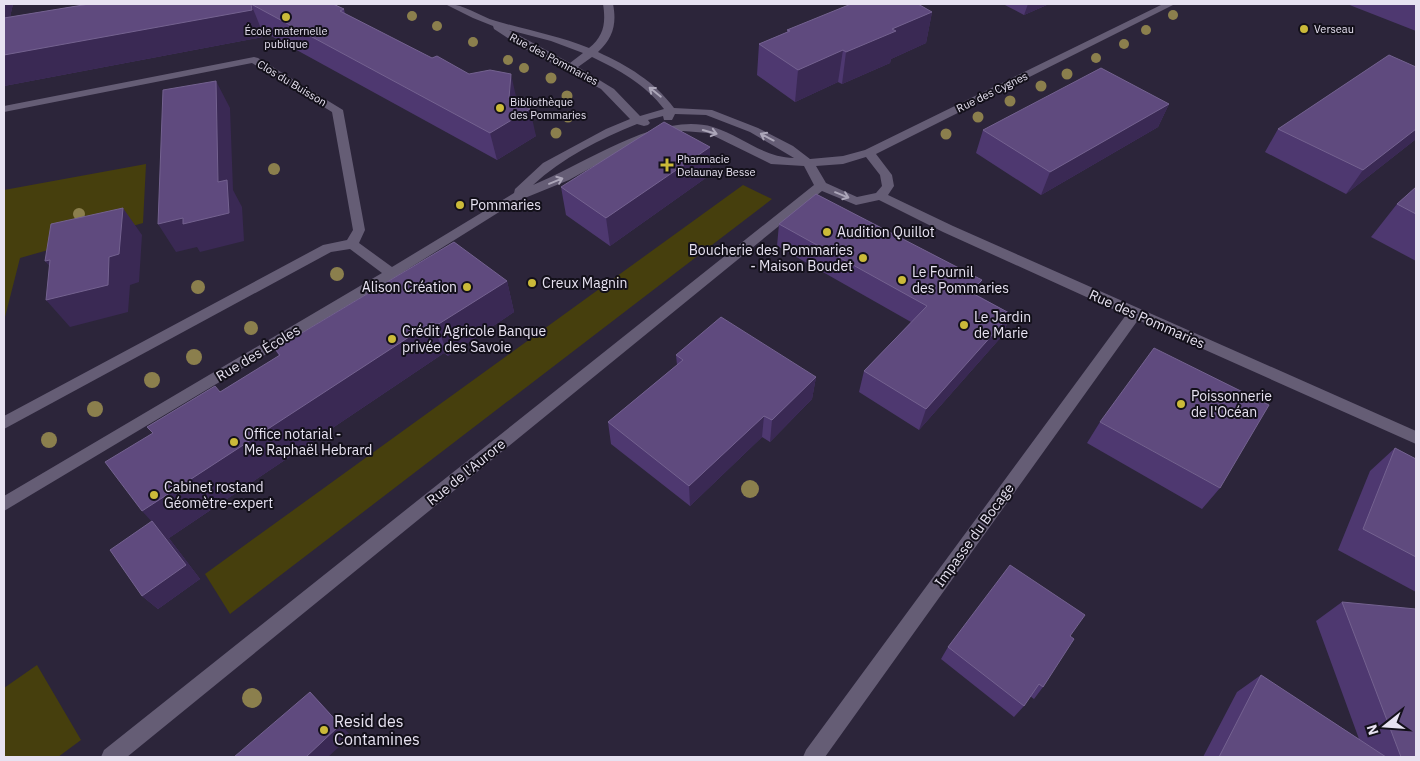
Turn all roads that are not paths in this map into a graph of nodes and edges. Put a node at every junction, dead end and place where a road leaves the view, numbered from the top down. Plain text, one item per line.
1 (450, 4) edge
2 (608, 4) edge
3 (1170, 4) edge
4 (490, 22) junction
5 (589, 52) junction
6 (570, 68) junction
7 (4, 109) edge
8 (671, 111) junction
9 (636, 120) junction
10 (662, 132) junction
11 (869, 153) junction
12 (808, 163) junction
13 (821, 186) junction
14 (880, 196) junction
15 (511, 200) junction
16 (352, 244) junction
17 (392, 274) junction
18 (1135, 313) junction
19 (4, 423) edge
20 (1416, 438) edge
21 (4, 504) edge
22 (111, 757) edge
23 (813, 757) edge

1 - 4 street, Rue des Pommaries
2 - 5 street
3 - 11 street, Rue des Cygnes
4 - 5 street, Rue des Pommaries
4 - 6 street, Rue des Pommaries
5 - 6 street
8 -> 5 street, Rue des Pommaries
6 - 9 street, Rue des Pommaries
7 - 16 street, Clos du Buisson
8 - 9 street
8 - 10 street
12 -> 8 street
9 - 10 street, Rue des Pommaries
9 - 15 street, Rue des Écoles
10 -> 12 street
15 -> 10 street, Rue des Écoles
11 - 12 street, Rue des Cygnes
11 - 14 street
12 - 13 street
13 -> 14 street
13 - 22 street, Rue de l'Aurore
14 - 18 street, Rue des Pommaries
15 - 17 street, Rue des Écoles
16 - 17 street
16 - 19 street
17 - 21 street, Rue des Écoles
18 - 20 street, Rue des Pommaries
18 - 23 street, Impasse du Bocage

